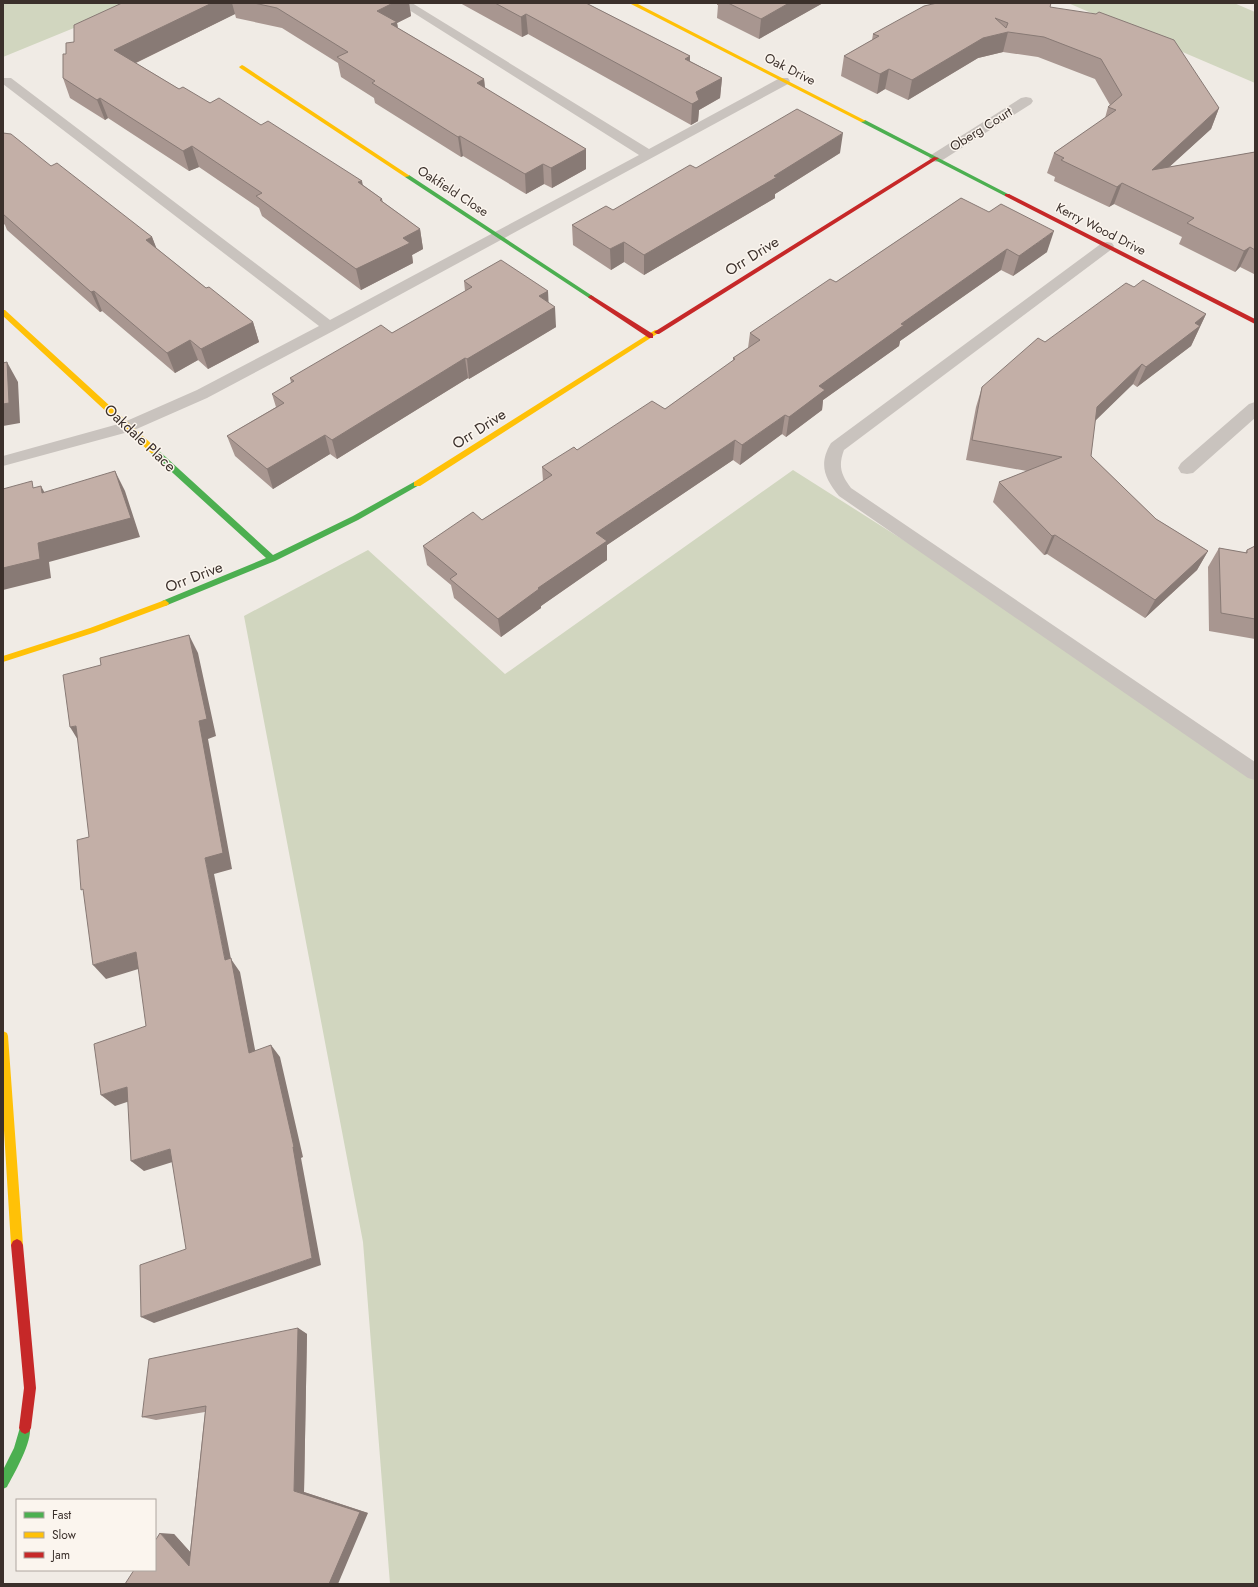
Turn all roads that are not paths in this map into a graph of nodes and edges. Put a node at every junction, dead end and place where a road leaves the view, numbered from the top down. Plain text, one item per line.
1 (404, 3) edge
2 (636, 4) edge
3 (242, 67) dead end
4 (7, 81) dead end
5 (784, 81) junction
6 (1026, 101) dead end
7 (649, 155) junction
8 (936, 158) junction
9 (499, 236) junction
10 (1107, 246) junction
11 (5, 316) edge
12 (1255, 322) edge
13 (330, 327) junction
14 (651, 336) junction
15 (1255, 408) edge
16 (127, 426) junction
17 (3, 461) edge
18 (1187, 468) dead end
19 (272, 559) junction
20 (3, 659) edge
21 (1255, 772) edge
22 (3, 1036) edge
23 (9, 1215) edge
24 (3, 1483) edge

1 - 7 lane
2 - 5 street, Oak Drive
3 - 9 street, Oakfield Close
4 - 13 lane
5 - 7 lane
5 - 8 street, Oak Drive
6 - 8 street, Oberg Court
7 - 9 lane
8 - 10 street, Kerry Wood Drive
8 - 14 street, Orr Drive
9 - 13 lane
9 - 14 street, Oakfield Close
10 - 12 street, Kerry Wood Drive
10 - 21 lane
11 - 16 street, Oakdale Place
13 - 16 lane
14 - 19 street, Orr Drive
15 - 18 street
16 - 17 lane
16 - 19 street, Oakdale Place
19 - 20 street, Orr Drive
22 - 23 street
23 - 24 street

